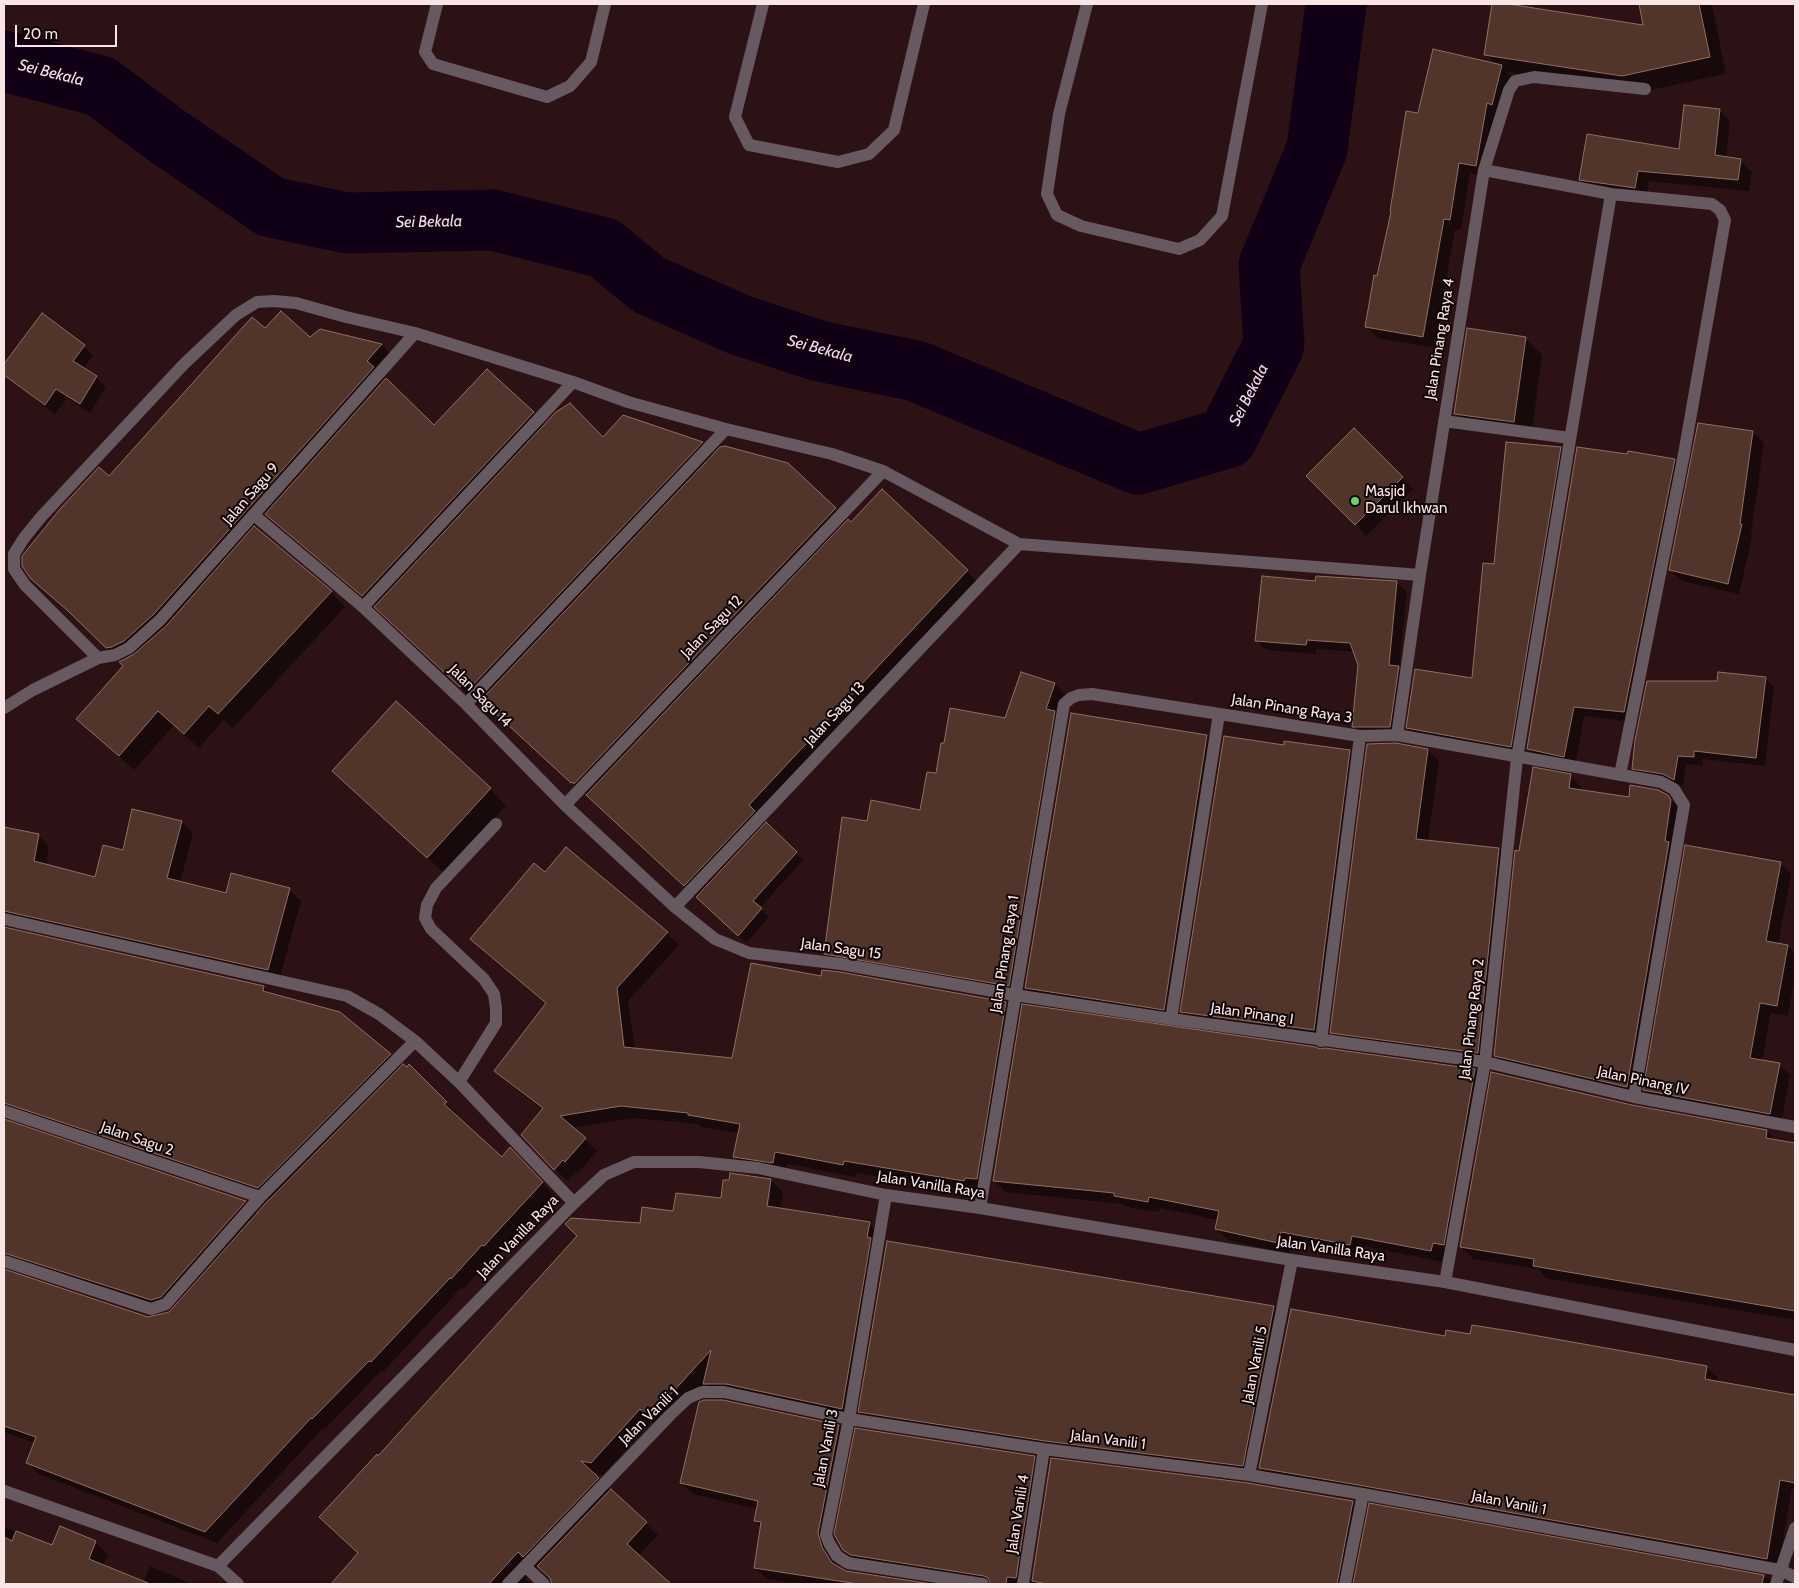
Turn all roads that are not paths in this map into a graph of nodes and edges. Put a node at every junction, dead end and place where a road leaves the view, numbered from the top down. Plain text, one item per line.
1 (437, 4) edge
2 (605, 4) edge
3 (764, 4) edge
4 (924, 4) edge
5 (1086, 4) edge
6 (1262, 4) edge
7 (1645, 89) dead end
8 (1484, 170) junction
9 (1611, 194) junction
10 (414, 333) junction
11 (573, 382) junction
12 (1444, 421) junction
13 (726, 429) junction
14 (1570, 438) junction
15 (883, 471) junction
16 (254, 515) junction
17 (1019, 544) junction
18 (1420, 575) junction
19 (363, 607) junction
20 (98, 658) junction
21 (466, 704) junction
22 (1064, 704) joint
23 (4, 708) edge
24 (1219, 714) junction
25 (1397, 735) junction
26 (1360, 736) junction
27 (1517, 758) junction
28 (1620, 775) junction
29 (565, 805) junction
30 (496, 824) dead end
31 (675, 907) junction
32 (4, 919) edge
33 (1015, 995) junction
34 (1171, 1019) junction
35 (416, 1041) junction
36 (1322, 1041) junction
37 (1485, 1062) junction
38 (459, 1082) junction
39 (1634, 1097) junction
40 (4, 1111) edge
41 (1795, 1127) edge
42 (886, 1195) junction
43 (260, 1197) junction
44 (574, 1203) junction
45 (980, 1208) junction
46 (1292, 1260) junction
47 (4, 1261) edge
48 (1445, 1282) junction
49 (1795, 1350) edge
50 (849, 1419) junction
51 (1044, 1448) junction
52 (1249, 1475) junction
53 (4, 1491) edge
54 (1363, 1494) junction
55 (1795, 1528) edge
56 (218, 1566) junction
57 (526, 1567) junction
58 (1780, 1570) junction
59 (1795, 1577) edge
60 (238, 1584) edge
61 (508, 1584) edge
62 (544, 1584) edge
63 (984, 1584) edge
64 (1023, 1584) edge
65 (1345, 1584) edge
66 (1776, 1584) edge

1 - 2 street
3 - 4 street
5 - 6 street
7 - 8 street, Jalan Pinang Raya 4
8 - 9 street
8 - 12 street, Jalan Pinang Raya 4
9 - 14 street, Jalan Pinang Raya 2
9 - 28 street
10 - 11 street
10 - 16 street, Jalan Sagu 9
10 - 20 street
11 - 13 street
11 - 19 street
12 - 14 street
12 - 18 street, Jalan Pinang Raya 4
13 - 15 street
13 - 21 street
14 - 27 street, Jalan Pinang Raya 2
15 - 17 street
15 - 29 street, Jalan Sagu 12
16 - 19 street, Jalan Sagu 14
16 - 20 street, Jalan Sagu 9
17 - 18 street
17 - 31 street, Jalan Sagu 13
18 - 25 street, Jalan Pinang Raya 4
19 - 21 street, Jalan Sagu 14
20 - 23 street, Jalan Sagu 9
21 - 29 street, Jalan Sagu 14
22 - 24 street, Jalan Pinang Raya 3
22 - 33 street, Jalan Pinang Raya 1
24 - 26 street, Jalan Pinang Raya 3
24 - 34 street
25 - 26 street, Jalan Pinang Raya 3
25 - 27 street, Jalan Pinang Raya 3
26 - 36 street
27 - 28 street, Jalan Pinang Raya 3
27 - 37 street, Jalan Pinang Raya 2
28 - 39 street, Jalan Pinang Raya 3
29 - 31 street, Jalan Sagu 14
30 - 38 street
31 - 33 street, Jalan Sagu 15
32 - 35 street
33 - 34 street, Jalan Pinang I
33 - 45 street, Jalan Pinang Raya 1
34 - 36 street, Jalan Pinang I
35 - 38 street
35 - 43 street
36 - 37 street, Jalan Pinang I
37 - 39 street, Jalan Pinang IV
37 - 48 street, Jalan Pinang Raya 2
38 - 44 street
39 - 41 street, Jalan Pinang IV
40 - 43 street, Jalan Sagu 2
42 - 44 street, Jalan Vanilla Raya
42 - 45 street, Jalan Vanilla Raya
42 - 50 street, Jalan Vanili 3
43 - 47 street
44 - 56 street, Jalan Vanilla Raya
45 - 46 street, Jalan Vanilla Raya
46 - 48 street, Jalan Vanilla Raya
46 - 52 street, Jalan Vanili 5
48 - 49 street, Jalan Vanilla Raya
50 - 51 street, Jalan Vanili 1
50 - 57 street, Jalan Vanili 1
50 - 63 street, Jalan Vanili 3
51 - 52 street, Jalan Vanili 1
51 - 64 street, Jalan Vanili 4
52 - 54 street, Jalan Vanili 1
53 - 56 street
54 - 58 street, Jalan Vanili 1
54 - 65 street
55 - 58 street
56 - 60 street
57 - 61 street, Jalan Vanili 1
57 - 62 street
58 - 59 street, Jalan Vanili 1
58 - 66 street

